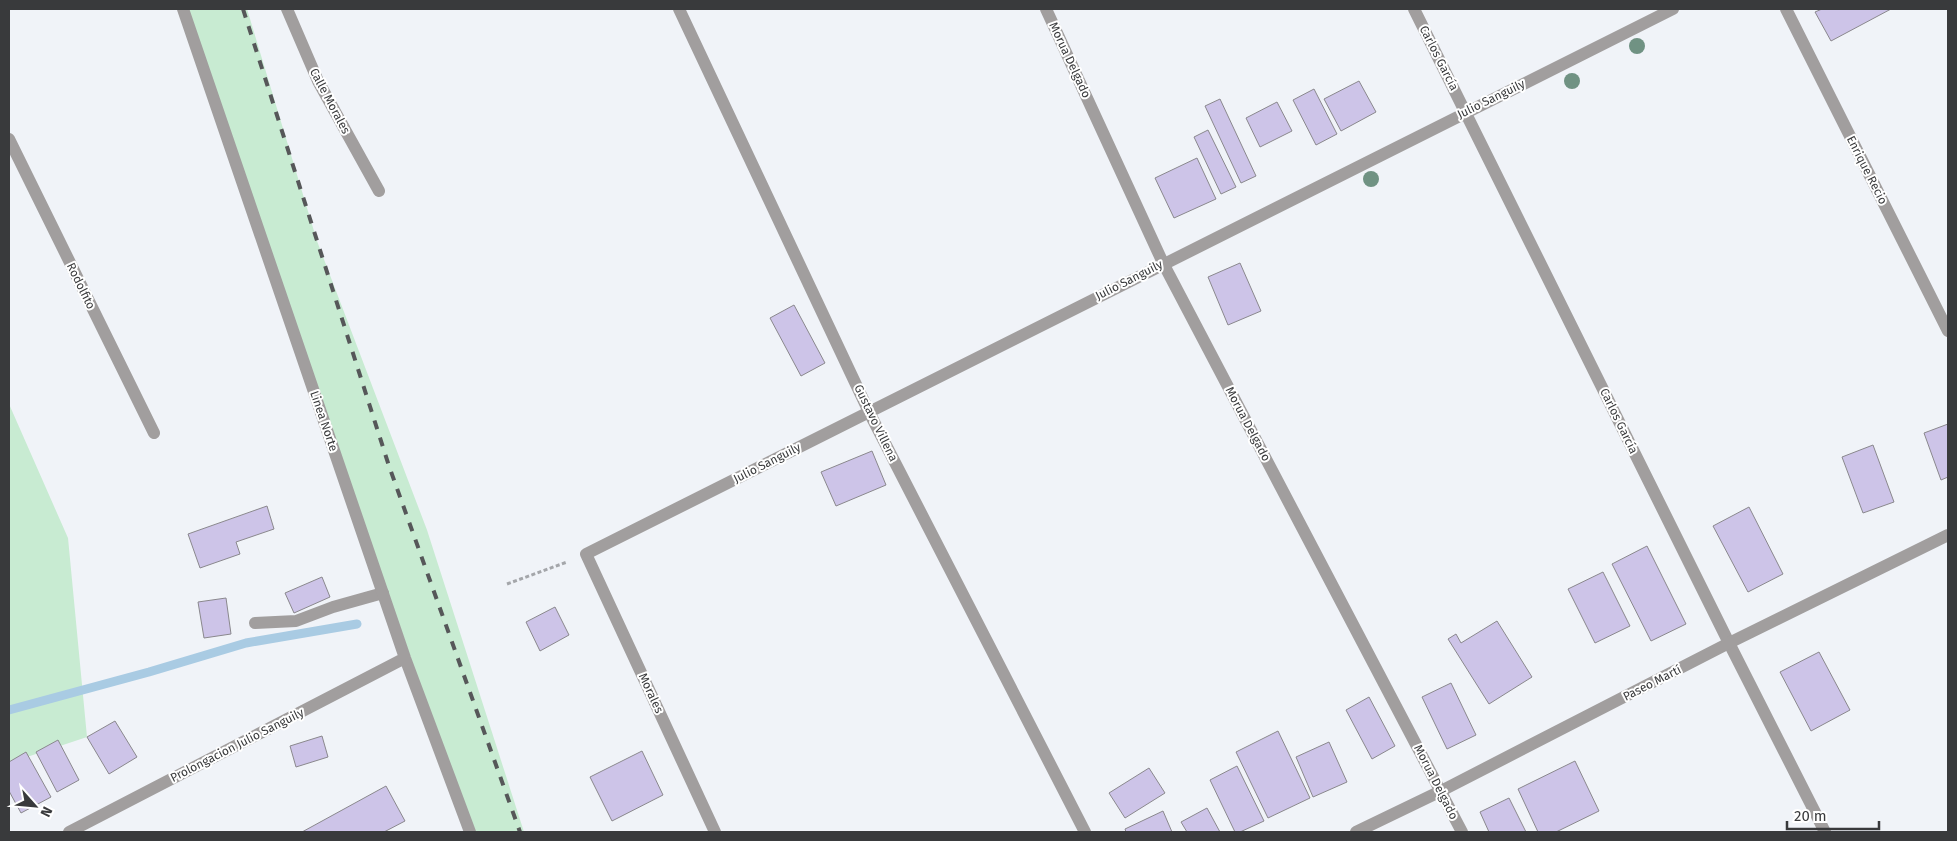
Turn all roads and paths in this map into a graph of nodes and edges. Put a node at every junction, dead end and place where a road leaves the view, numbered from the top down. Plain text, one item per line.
1 (183, 9) edge
2 (287, 9) edge
3 (679, 9) edge
4 (1046, 9) edge
5 (1414, 9) edge
6 (1673, 9) edge
7 (1786, 9) edge
8 (1466, 111) junction
9 (9, 139) edge
10 (378, 191) dead end
11 (1163, 263) junction
12 (1948, 331) edge
13 (869, 412) junction
14 (154, 433) dead end
15 (1948, 535) edge
16 (586, 554) junction
17 (507, 584) dead end
18 (383, 593) junction
19 (255, 622) dead end
20 (1729, 643) junction
21 (405, 658) junction
22 (1441, 791) junction
23 (73, 831) edge
24 (470, 832) edge
25 (715, 832) edge
26 (1084, 832) edge
27 (1356, 832) edge
28 (1462, 832) edge
29 (1825, 832) edge

1 - 18 street, Linea Norte
2 - 10 street, Calle Morales
3 - 13 street, Gustavo Villena
4 - 11 street, Morua Delgado
5 - 8 street, Carlos García
6 - 8 street, Julio Sanguily
7 - 12 street, Enrique Recio
8 - 11 street, Julio Sanguily
8 - 20 street, Carlos García
9 - 14 street, Rodolfito
11 - 13 street, Julio Sanguily
11 - 22 street, Morua Delgado
13 - 16 street, Julio Sanguily
13 - 26 street, Gustavo Villena
15 - 20 street, Paseo Martí
16 - 17 path
16 - 25 street, Morales
18 - 19 street
18 - 21 street, Linea Norte
20 - 22 street, Paseo Martí
20 - 29 street, Carlos García
21 - 23 street, Prolongacion Julio Sanguily
21 - 24 street, Linea Norte
22 - 27 street, Paseo Martí
22 - 28 street, Morua Delgado

